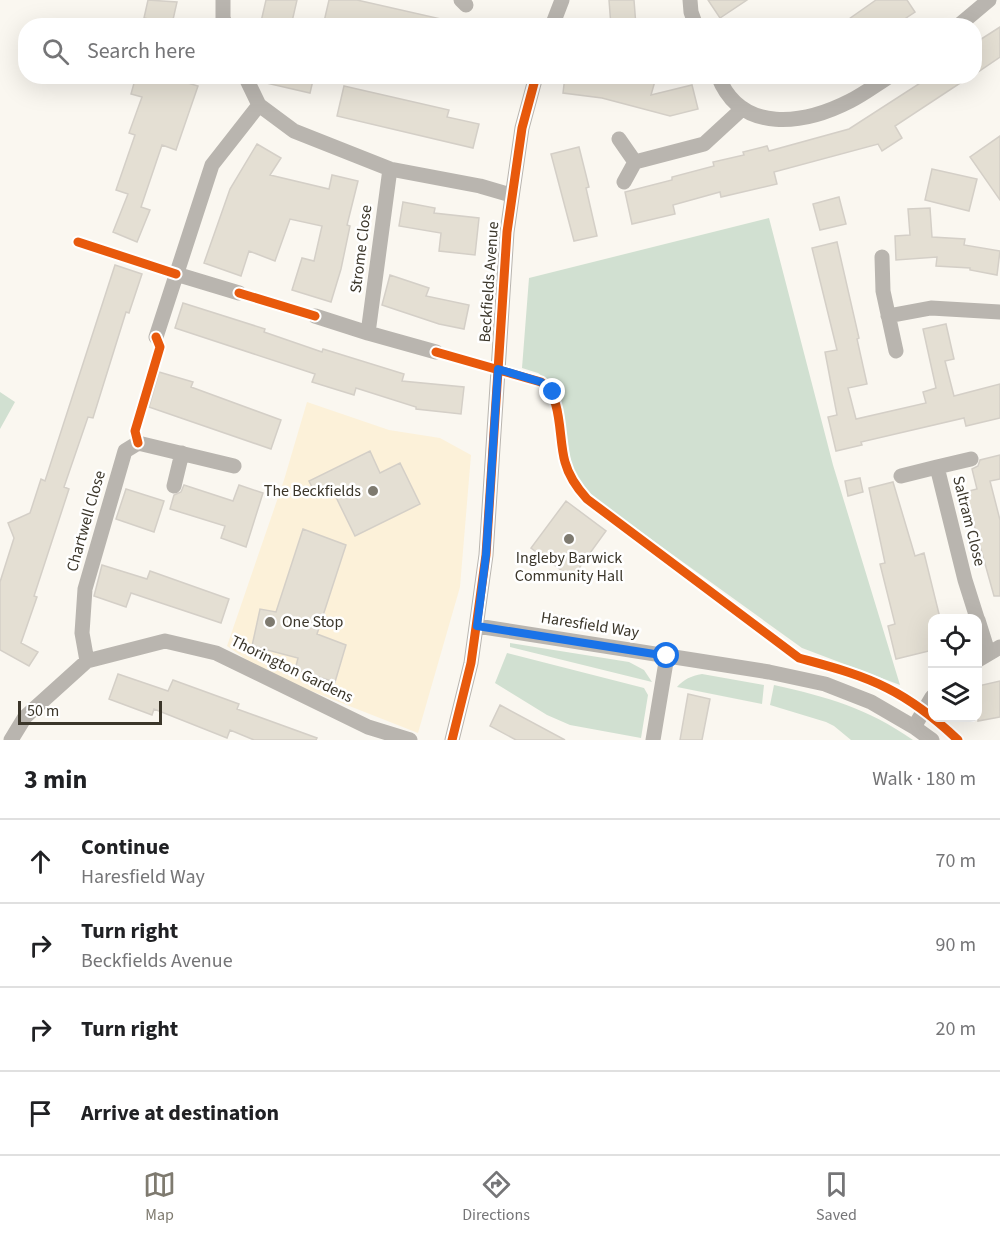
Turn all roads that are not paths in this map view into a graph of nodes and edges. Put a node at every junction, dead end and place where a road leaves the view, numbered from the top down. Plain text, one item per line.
1 (223, 0) edge
2 (562, 0) edge
3 (690, 0) edge
4 (989, 0) edge
5 (223, 18) edge
6 (555, 18) edge
7 (694, 18) edge
8 (968, 18) edge
9 (249, 84) edge
10 (534, 84) edge
11 (722, 84) edge
12 (877, 84) edge
13 (260, 105) junction
14 (742, 109) junction
15 (620, 139) dead end
16 (635, 162) junction
17 (390, 169) junction
18 (624, 182) dead end
19 (511, 195) junction
20 (882, 257) dead end
21 (176, 274) junction
22 (239, 293) dead end
23 (1000, 312) edge
24 (888, 315) junction
25 (315, 316) dead end
26 (368, 333) junction
27 (156, 338) dead end
28 (896, 351) dead end
29 (436, 352) dead end
30 (182, 453) junction
31 (971, 459) dead end
32 (234, 466) dead end
33 (937, 467) junction
34 (902, 476) dead end
35 (174, 486) dead end
36 (975, 614) edge
37 (477, 626) junction
38 (982, 634) edge
39 (988, 653) edge
40 (667, 656) junction
41 (87, 661) junction
42 (928, 705) edge
43 (914, 727) junction
44 (11, 740) edge
45 (410, 740) edge
46 (452, 740) edge
47 (653, 740) edge
48 (932, 740) edge

1 - 5 street
2 - 6 street
3 - 7 street
4 - 8 street
9 - 13 street
10 - 19 street, Beckfields Avenue
11 - 14 street
12 - 14 street
13 - 17 street
13 - 21 street
14 - 16 street
15 - 16 street
16 - 18 street
17 - 19 street
17 - 26 street, Strome Close
19 - 37 street, Beckfields Avenue
20 - 24 street
21 - 22 street
21 - 27 street
23 - 24 street
24 - 28 street
25 - 26 street
26 - 29 street
30 - 32 street, Chartwell Close
30 - 35 street
30 - 41 street, Chartwell Close
31 - 33 street, Saltram Close
33 - 34 street, Saltram Close
33 - 36 street, Saltram Close
37 - 40 street, Haresfield Way
37 - 46 street, Beckfields Avenue
38 - 39 street, Saltram Close
40 - 43 street, Haresfield Way
40 - 47 street
41 - 44 street, Thorington Gardens
41 - 45 street, Thorington Gardens
42 - 43 street
43 - 48 street, Haresfield Way

